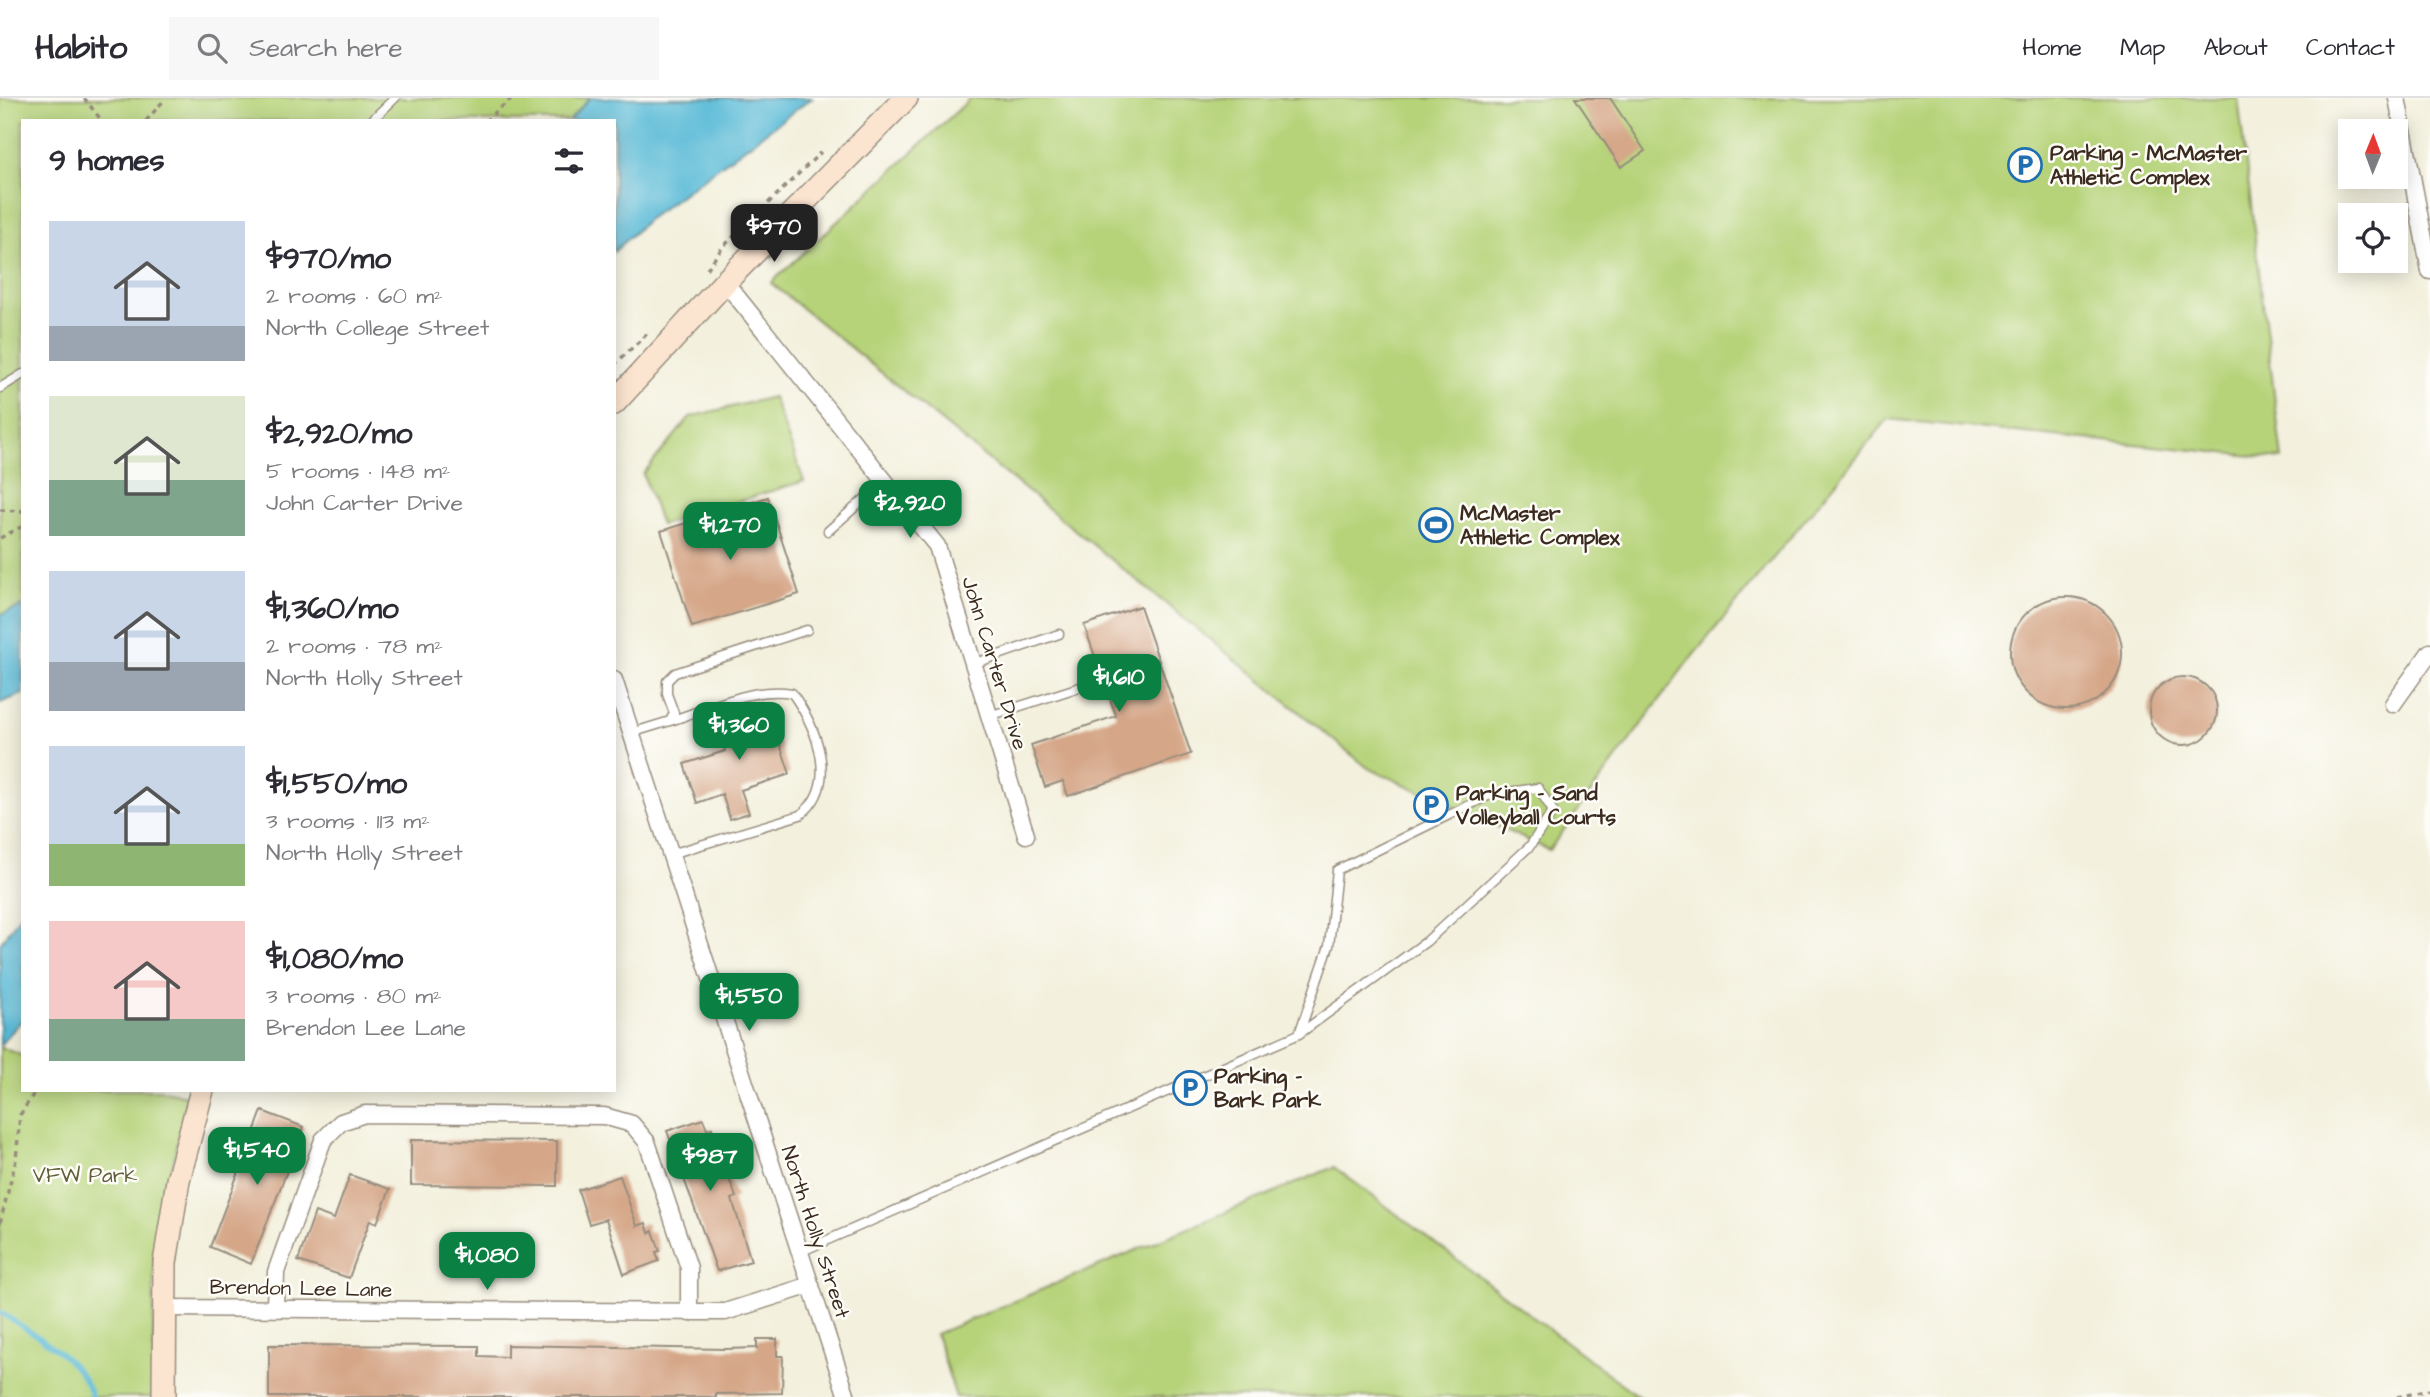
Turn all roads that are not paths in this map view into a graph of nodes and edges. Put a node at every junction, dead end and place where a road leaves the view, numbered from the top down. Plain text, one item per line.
1 (395, 98) edge
2 (906, 98) edge
3 (2397, 98) edge
4 (373, 119) edge
5 (2430, 271) edge
6 (725, 282) junction
7 (21, 375) edge
8 (0, 387) edge
9 (616, 401) edge
10 (886, 480) junction
11 (828, 531) dead end
12 (807, 630) dead end
13 (1059, 634) dead end
14 (2430, 652) edge
15 (973, 664) junction
16 (616, 686) edge
17 (1083, 686) dead end
18 (2393, 704) dead end
19 (989, 716) junction
20 (670, 721) junction
21 (631, 733) junction
22 (1026, 835) dead end
23 (671, 854) junction
24 (1299, 1034) junction
25 (201, 1092) edge
26 (800, 1252) junction
27 (811, 1285) junction
28 (164, 1308) junction
29 (275, 1308) junction
30 (689, 1313) junction
31 (164, 1397) edge
32 (847, 1397) edge

1 - 4 lane
2 - 6 street
3 - 5 street
6 - 9 street
6 - 10 street, John Carter Drive
7 - 8 lane
10 - 11 lane
10 - 15 street, John Carter Drive
12 - 20 lane
13 - 15 lane
14 - 18 street
15 - 19 street, John Carter Drive
16 - 21 street, North Holly Street
17 - 19 lane
19 - 22 street, John Carter Drive
20 - 21 lane
20 - 23 lane
21 - 23 street, North Holly Street
23 - 26 street, North Holly Street
24 - 24 lane
24 - 26 lane
25 - 28 street
26 - 27 street, North Holly Street
27 - 30 street, Brendon Lee Lane
27 - 32 street, North Holly Street
28 - 29 street, Brendon Lee Lane
28 - 31 street
29 - 30 street, Brendon Lee Lane
29 - 30 street

